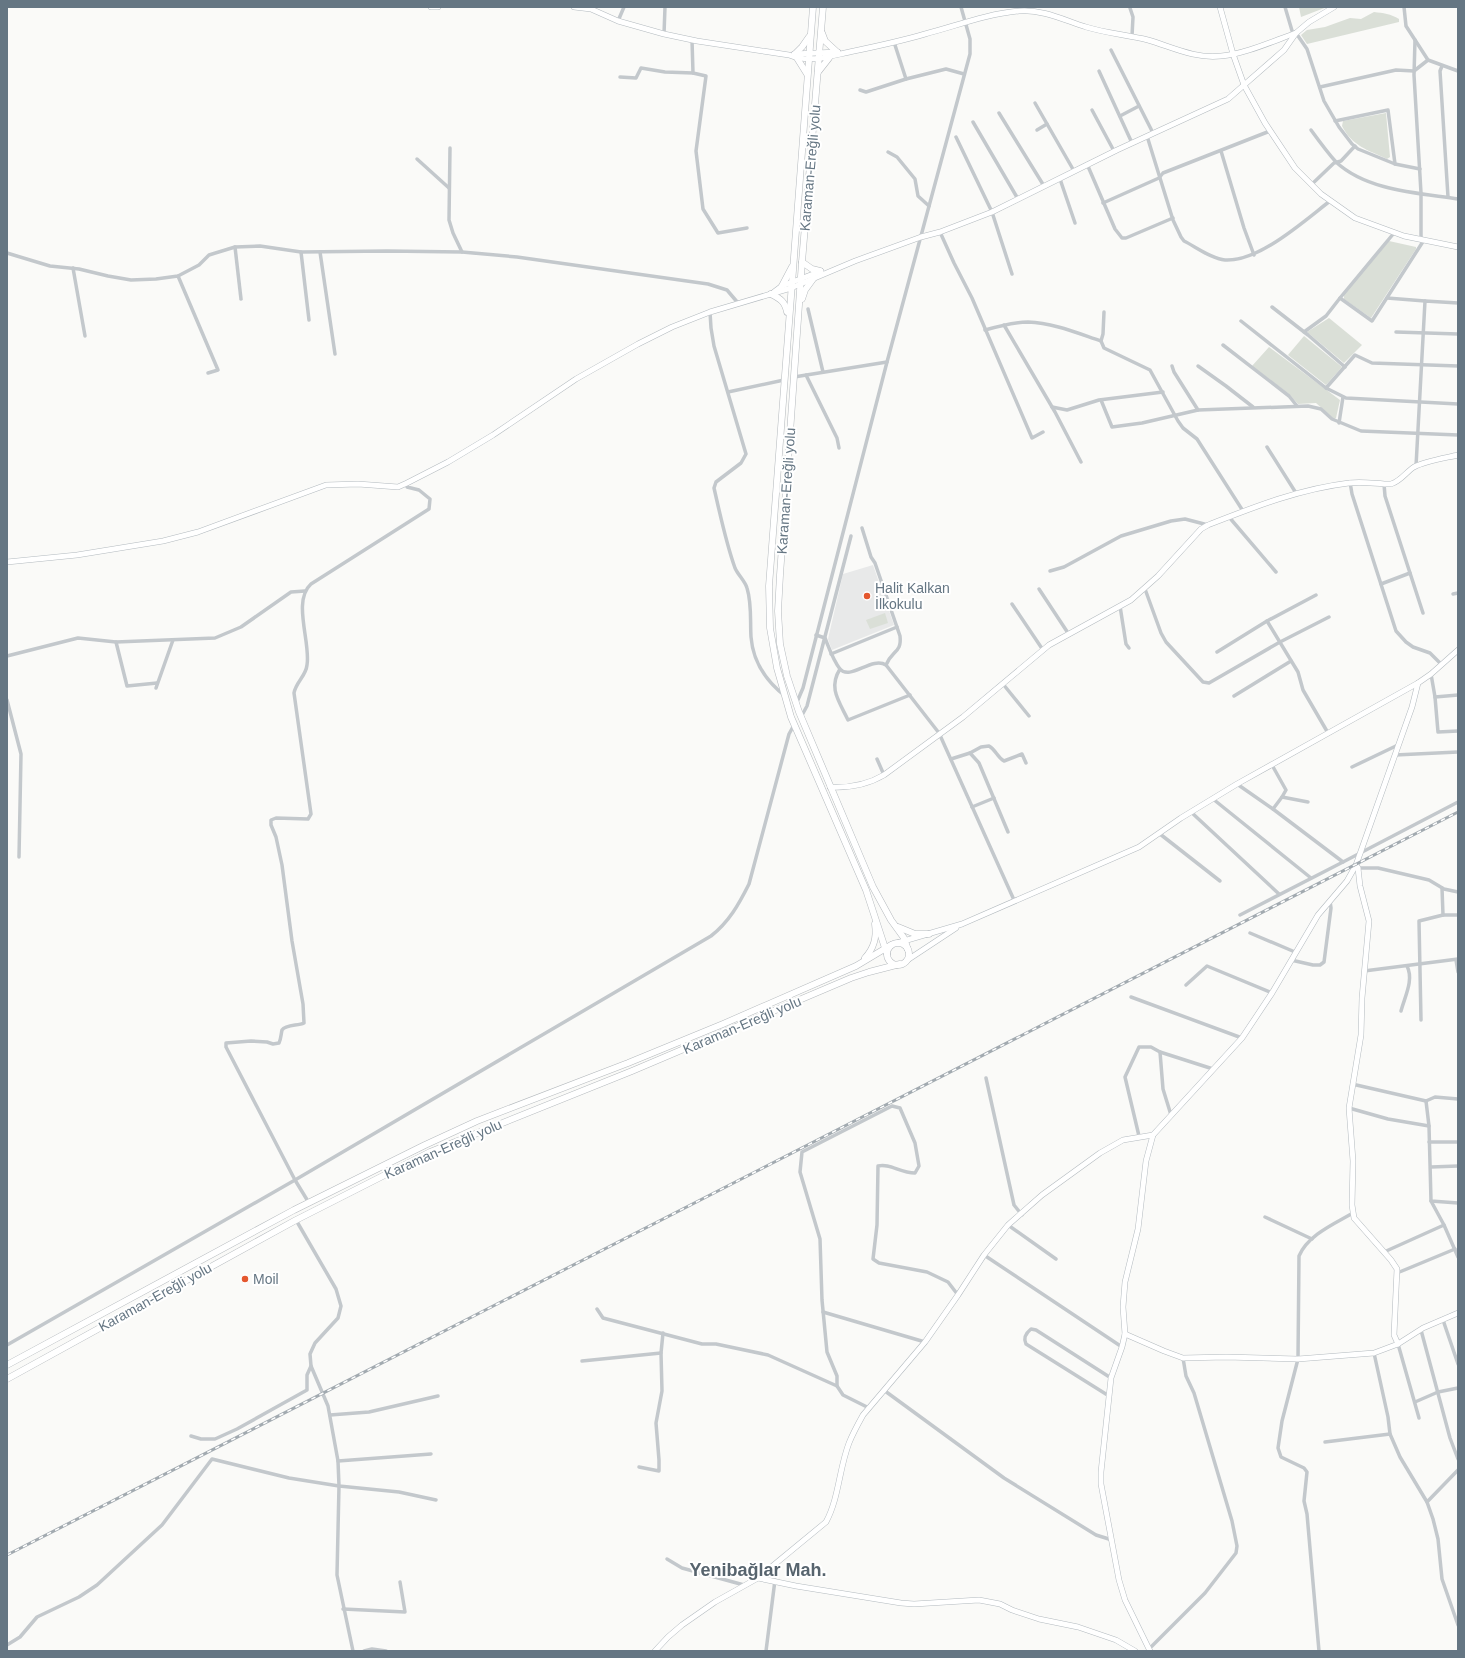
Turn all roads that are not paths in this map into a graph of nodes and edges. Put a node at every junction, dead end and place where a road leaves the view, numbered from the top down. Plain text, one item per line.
1 (431, 7) edge
2 (438, 7) edge
3 (574, 7) edge
4 (624, 7) edge
5 (665, 7) edge
6 (813, 7) edge
7 (823, 7) edge
8 (961, 7) edge
9 (1220, 7) edge
10 (1285, 7) edge
11 (1334, 7) edge
12 (1404, 7) edge
13 (1130, 8) edge
14 (618, 21) junction
15 (966, 22) junction
16 (821, 32) junction
17 (664, 34) junction
18 (1295, 34) junction
19 (810, 36) junction
20 (1132, 36) junction
21 (692, 40) junction
22 (1415, 40) junction
23 (894, 42) junction
24 (1111, 50) dead end
25 (837, 52) junction
26 (844, 53) junction
27 (1233, 54) junction
28 (794, 56) junction
29 (808, 56) junction
30 (819, 56) junction
31 (829, 58) junction
32 (1428, 60) junction
33 (1442, 66) junction
34 (1099, 71) dead end
35 (1414, 71) junction
36 (1458, 71) edge
37 (693, 72) junction
38 (818, 72) junction
39 (807, 74) junction
40 (964, 74) junction
41 (620, 77) dead end
42 (906, 79) junction
43 (1244, 85) junction
44 (1320, 88) junction
45 (860, 90) dead end
46 (1035, 103) dead end
47 (1140, 106) junction
48 (1092, 110) dead end
49 (999, 113) dead end
50 (1120, 116) junction
51 (1335, 120) junction
52 (973, 122) dead end
53 (1047, 124) junction
54 (1037, 130) dead end
55 (1312, 130) dead end
56 (1270, 131) junction
57 (1153, 133) junction
58 (1147, 136) junction
59 (956, 137) dead end
60 (1132, 142) junction
61 (1355, 146) junction
62 (450, 148) dead end
63 (1114, 151) junction
64 (1220, 151) junction
65 (888, 152) dead end
66 (417, 159) dead end
67 (1337, 162) junction
68 (1087, 164) junction
69 (1395, 164) junction
70 (1420, 169) junction
71 (1074, 171) junction
72 (1159, 178) junction
73 (1060, 179) junction
74 (1311, 185) junction
75 (1044, 186) junction
76 (449, 188) junction
77 (1421, 193) junction
78 (1448, 197) junction
79 (1018, 199) junction
80 (1458, 199) edge
81 (1330, 201) junction
82 (1104, 203) junction
83 (929, 206) junction
84 (992, 212) junction
85 (1173, 218) junction
86 (1075, 223) dead end
87 (747, 228) dead end
88 (940, 232) junction
89 (1394, 232) junction
90 (921, 237) junction
91 (1422, 240) junction
92 (235, 247) junction
93 (1458, 247) edge
94 (300, 252) junction
95 (320, 252) junction
96 (462, 252) junction
97 (7, 253) edge
98 (1254, 254) junction
99 (802, 262) junction
100 (794, 264) junction
101 (73, 268) junction
102 (820, 271) junction
103 (828, 271) junction
104 (1012, 274) dead end
105 (178, 276) junction
106 (813, 279) junction
107 (801, 281) junction
108 (791, 285) junction
109 (782, 286) junction
110 (771, 294) junction
111 (1340, 298) junction
112 (1387, 298) junction
113 (241, 299) dead end
114 (1425, 301) junction
115 (738, 303) junction
116 (1458, 303) edge
117 (799, 306) junction
118 (1272, 307) dead end
119 (808, 309) dead end
120 (710, 312) junction
121 (1104, 312) dead end
122 (789, 318) junction
123 (309, 320) dead end
124 (1241, 321) dead end
125 (1004, 325) junction
126 (985, 330) junction
127 (1304, 332) junction
128 (1396, 332) dead end
129 (1422, 333) junction
130 (1458, 334) edge
131 (85, 336) dead end
132 (1101, 341) junction
133 (1223, 345) dead end
134 (335, 354) dead end
135 (887, 362) junction
136 (1420, 364) junction
137 (1172, 366) dead end
138 (1198, 366) dead end
139 (1458, 366) edge
140 (1345, 367) junction
141 (824, 372) junction
142 (208, 373) dead end
143 (806, 375) junction
144 (794, 377) junction
145 (784, 380) junction
146 (1326, 388) junction
147 (728, 392) junction
148 (1162, 392) junction
149 (1344, 397) junction
150 (1101, 400) junction
151 (1420, 403) junction
152 (1458, 404) edge
153 (1297, 406) junction
154 (1052, 407) junction
155 (1253, 407) junction
156 (1198, 410) junction
157 (1175, 414) junction
158 (1339, 423) junction
159 (1043, 432) dead end
160 (1418, 433) junction
161 (1458, 435) edge
162 (1267, 447) dead end
163 (840, 448) dead end
164 (1458, 455) edge
165 (1081, 462) dead end
166 (1416, 466) junction
167 (1350, 482) junction
168 (407, 484) junction
169 (1384, 484) junction
170 (1296, 493) junction
171 (1243, 511) junction
172 (1229, 516) junction
173 (1208, 525) junction
174 (862, 528) dead end
175 (851, 536) dead end
176 (7, 562) edge
177 (1050, 571) dead end
178 (1276, 572) dead end
179 (1410, 573) junction
180 (1381, 584) junction
181 (1039, 589) dead end
182 (1144, 589) junction
183 (305, 591) junction
184 (1458, 593) edge
185 (1453, 594) dead end
186 (1316, 595) dead end
187 (1012, 604) dead end
188 (1120, 606) junction
189 (1423, 613) dead end
190 (1329, 617) dead end
191 (1267, 621) junction
192 (897, 627) junction
193 (1068, 633) junction
194 (816, 635) junction
195 (825, 638) junction
196 (173, 640) junction
197 (116, 642) junction
198 (1280, 642) junction
199 (1129, 648) dead end
200 (1043, 650) junction
201 (1458, 650) edge
202 (1217, 652) dead end
203 (832, 654) junction
204 (7, 656) edge
205 (1291, 661) junction
206 (886, 665) junction
207 (1442, 665) junction
208 (840, 669) junction
209 (1431, 674) junction
210 (1418, 683) junction
211 (1004, 684) junction
212 (910, 695) junction
213 (1458, 695) edge
214 (1234, 696) dead end
215 (785, 697) junction
216 (1435, 698) junction
217 (7, 700) edge
218 (796, 703) junction
219 (1029, 716) dead end
220 (801, 717) junction
221 (794, 724) junction
222 (1458, 730) edge
223 (939, 733) junction
224 (1328, 733) junction
225 (1398, 745) junction
226 (1458, 752) edge
227 (970, 753) junction
228 (1395, 755) junction
229 (877, 759) dead end
230 (951, 759) junction
231 (1026, 763) dead end
232 (1272, 765) junction
233 (1352, 767) dead end
234 (884, 774) junction
235 (1237, 784) junction
236 (830, 787) junction
237 (1282, 797) junction
238 (994, 798) junction
239 (1213, 799) junction
240 (1308, 802) dead end
241 (1458, 802) edge
242 (972, 807) junction
243 (1273, 809) junction
244 (1191, 812) junction
245 (1008, 832) dead end
246 (1160, 834) junction
247 (1360, 852) junction
248 (19, 857) dead end
249 (1343, 862) junction
250 (1357, 866) junction
251 (1311, 878) junction
252 (1220, 881) dead end
253 (1442, 888) junction
254 (1458, 892) edge
255 (1279, 894) junction
256 (1014, 900) junction
257 (1330, 901) junction
258 (873, 909) junction
259 (1240, 914) dead end
260 (1443, 915) junction
261 (1458, 915) edge
262 (892, 920) junction
263 (962, 924) junction
264 (1250, 933) dead end
265 (929, 934) junction
266 (906, 941) junction
267 (897, 943) junction
268 (888, 949) junction
269 (908, 950) junction
270 (1295, 952) junction
271 (1291, 960) junction
272 (1457, 960) edge
273 (903, 963) junction
274 (1421, 964) junction
275 (856, 966) junction
276 (1407, 966) junction
277 (1364, 971) junction
278 (1458, 972) edge
279 (1186, 985) dead end
280 (1272, 993) junction
281 (1131, 996) dead end
282 (1400, 1010) dead end
283 (1421, 1020) dead end
284 (1242, 1038) junction
285 (1160, 1052) junction
286 (1214, 1069) junction
287 (986, 1078) dead end
288 (1352, 1084) junction
289 (1458, 1099) edge
290 (1426, 1101) junction
291 (1349, 1108) junction
292 (1170, 1115) junction
293 (1429, 1126) junction
294 (1153, 1135) junction
295 (1139, 1136) junction
296 (1429, 1142) junction
297 (1458, 1142) edge
298 (1458, 1166) edge
299 (1431, 1167) junction
300 (295, 1180) junction
301 (1431, 1201) junction
302 (309, 1203) junction
303 (1458, 1203) edge
304 (1353, 1213) junction
305 (1022, 1215) junction
306 (1265, 1217) dead end
307 (296, 1220) junction
308 (1008, 1225) junction
309 (1444, 1225) junction
310 (1312, 1239) junction
311 (1455, 1249) junction
312 (1384, 1252) junction
313 (984, 1255) junction
314 (1458, 1257) edge
315 (1056, 1259) dead end
316 (1396, 1273) junction
317 (958, 1295) junction
318 (597, 1309) dead end
319 (823, 1312) junction
320 (1458, 1313) edge
321 (1443, 1320) junction
322 (1421, 1330) junction
323 (663, 1333) junction
324 (1124, 1334) junction
325 (925, 1342) junction
326 (1398, 1344) junction
327 (7, 1345) edge
328 (1122, 1347) junction
329 (661, 1352) junction
330 (1374, 1353) junction
331 (1183, 1358) junction
332 (1298, 1359) junction
333 (582, 1361) dead end
334 (1458, 1364) edge
335 (7, 1365) edge
336 (311, 1366) junction
337 (1111, 1378) junction
338 (7, 1379) edge
339 (837, 1386) junction
340 (1458, 1388) edge
341 (885, 1391) junction
342 (1438, 1392) junction
343 (438, 1396) dead end
344 (1109, 1396) junction
345 (1415, 1402) junction
346 (870, 1408) junction
347 (330, 1415) junction
348 (1419, 1418) dead end
349 (1390, 1434) junction
350 (191, 1436) dead end
351 (1325, 1442) dead end
352 (431, 1454) dead end
353 (1458, 1459) edge
354 (338, 1461) junction
355 (639, 1467) dead end
356 (1458, 1470) edge
357 (339, 1486) junction
358 (436, 1500) dead end
359 (1426, 1502) junction
360 (1113, 1540) junction
361 (668, 1558) dead end
362 (758, 1578) junction
363 (774, 1580) junction
364 (400, 1582) dead end
365 (744, 1585) junction
366 (343, 1609) junction
367 (1458, 1625) edge
368 (7, 1645) edge
369 (1149, 1650) edge
370 (354, 1651) edge
371 (364, 1651) edge
372 (386, 1651) edge
373 (655, 1651) edge
374 (766, 1651) edge
375 (1135, 1651) edge
376 (1319, 1651) edge

1 - 2 street
3 - 14 street
4 - 14 street
5 - 17 street
6 - 19 highway, Karaman-Ereğli yolu
7 - 16 highway, Karaman-Ereğli yolu
8 - 15 street
9 - 27 street
10 - 18 street
11 - 18 street
12 - 22 street
13 - 20 street
14 - 17 street
15 - 20 street
15 - 23 street
15 - 40 street
16 - 25 highway
16 - 30 highway, Karaman-Ereğli yolu
17 - 21 street
18 - 27 street
18 - 43 street
18 - 44 street
19 - 28 highway
19 - 29 highway, Karaman-Ereğli yolu
20 - 27 street
21 - 28 street
21 - 37 street
22 - 32 street
22 - 35 street
23 - 26 street
23 - 42 street
24 - 47 street
25 - 26 street
25 - 30 street
26 - 31 street
27 - 43 street
28 - 29 street
28 - 39 highway
29 - 30 street
29 - 39 highway, Karaman-Ereğli yolu
30 - 31 street
30 - 38 highway, Karaman-Ereğli yolu
31 - 38 highway
32 - 33 street
32 - 35 street
33 - 36 street
33 - 78 street
34 - 50 street
35 - 44 street
35 - 70 street
37 - 41 street
37 - 87 street
38 - 99 highway, Karaman-Ereğli yolu
39 - 100 highway, Karaman-Ereğli yolu
40 - 42 street
40 - 83 street
42 - 45 street
43 - 56 street
43 - 57 street
44 - 51 street
46 - 53 street
47 - 50 street
47 - 57 street
48 - 63 street
49 - 75 street
50 - 60 street
51 - 61 street
51 - 69 street
52 - 79 street
53 - 54 street
53 - 71 street
55 - 67 street
56 - 64 street
56 - 74 street
57 - 58 street
58 - 60 street
58 - 72 street
59 - 84 street
60 - 63 street
61 - 67 street
61 - 69 street
62 - 76 street
63 - 68 street
64 - 72 street
64 - 98 street
65 - 83 street
66 - 76 street
67 - 74 street
67 - 77 street
68 - 71 street
68 - 82 street
69 - 70 street
70 - 77 street
71 - 73 street
72 - 82 street
72 - 85 street
73 - 75 street
73 - 86 street
74 - 81 street
75 - 79 street
76 - 96 street
77 - 78 street
77 - 91 street
78 - 80 street
79 - 84 street
81 - 89 street
81 - 98 street
82 - 85 street
83 - 90 street
84 - 88 street
84 - 104 street
85 - 98 street
88 - 90 street
88 - 126 street
89 - 91 street
89 - 111 street
90 - 103 street
90 - 135 street
91 - 93 street
91 - 112 street
92 - 94 street
92 - 105 street
92 - 113 street
94 - 95 street
94 - 123 street
95 - 96 street
95 - 134 street
96 - 115 street
97 - 101 street
99 - 102 highway
99 - 107 highway, Karaman-Ereğli yolu
100 - 108 highway, Karaman-Ereğli yolu
100 - 109 highway
101 - 105 street
101 - 131 street
102 - 103 street
102 - 107 street
103 - 106 street
105 - 142 street
106 - 107 street
106 - 117 highway
107 - 108 street
107 - 117 highway, Karaman-Ereğli yolu
108 - 109 street
108 - 110 street
108 - 122 highway, Karaman-Ereğli yolu
109 - 110 street
110 - 115 street
110 - 122 highway
111 - 112 street
111 - 127 street
112 - 114 street
114 - 116 street
114 - 129 street
115 - 120 street
117 - 144 highway, Karaman-Ereğli yolu
118 - 127 street
119 - 141 street
120 - 147 street
120 - 168 street
121 - 132 street
122 - 145 highway, Karaman-Ereğli yolu
124 - 146 street
125 - 126 street
125 - 132 street
125 - 154 street
126 - 159 street
127 - 140 street
128 - 129 street
129 - 130 street
129 - 136 street
132 - 148 street
133 - 153 street
135 - 141 street
135 - 194 street
136 - 139 street
136 - 140 street
136 - 151 street
137 - 156 street
138 - 155 street
140 - 146 street
141 - 143 street
143 - 144 street
143 - 163 street
144 - 218 highway, Karaman-Ereğli yolu
145 - 147 street
145 - 215 highway, Karaman-Ereğli yolu
146 - 149 street
147 - 215 street
148 - 150 street
148 - 157 street
149 - 151 street
149 - 158 street
150 - 154 street
150 - 157 street
151 - 152 street
151 - 160 street
153 - 155 street
153 - 158 street
154 - 165 street
155 - 156 street
156 - 157 street
157 - 171 street
158 - 160 street
160 - 161 street
160 - 166 street
162 - 170 street
164 - 166 street
166 - 169 street
167 - 169 street
167 - 170 street
167 - 180 street
168 - 176 street
168 - 183 street
169 - 179 street
170 - 171 street
171 - 172 street
172 - 173 street
172 - 178 street
173 - 177 street
173 - 182 street
174 - 192 street
175 - 195 street
179 - 180 street
179 - 189 street
180 - 207 street
181 - 193 street
182 - 188 street
182 - 198 street
183 - 196 street
183 - 300 street
184 - 185 street
186 - 191 street
187 - 200 street
188 - 193 street
188 - 199 street
190 - 198 street
191 - 198 street
191 - 202 street
192 - 203 street
192 - 206 street
193 - 200 street
194 - 195 street
194 - 218 street
195 - 203 street
195 - 220 street
196 - 197 street
196 - 197 street
197 - 204 street
198 - 205 street
200 - 211 street
201 - 207 street
203 - 208 street
205 - 214 street
205 - 224 street
206 - 208 street
206 - 212 street
207 - 209 street
208 - 212 street
209 - 210 street
209 - 216 street
210 - 224 street
210 - 225 street
211 - 219 street
211 - 223 street
212 - 223 street
213 - 216 street
215 - 221 highway, Karaman-Ereğli yolu
216 - 222 street
217 - 248 street
218 - 220 highway, Karaman-Ereğli yolu
220 - 236 highway, Karaman-Ereğli yolu
221 - 258 highway, Karaman-Ereğli yolu
221 - 300 street
223 - 230 street
223 - 234 street
224 - 232 street
225 - 228 street
225 - 233 street
226 - 228 street
227 - 230 street
227 - 231 street
227 - 238 street
228 - 247 street
229 - 234 street
230 - 242 street
232 - 235 street
232 - 237 street
234 - 236 street
235 - 239 street
235 - 243 street
236 - 262 highway, Karaman-Ereğli yolu
237 - 240 street
237 - 243 street
238 - 242 street
238 - 245 street
239 - 244 street
239 - 251 street
241 - 247 street
242 - 256 street
243 - 249 street
244 - 246 street
244 - 255 street
246 - 252 street
246 - 256 street
247 - 249 street
247 - 250 street
249 - 251 street
250 - 253 street
250 - 257 street
250 - 277 street
251 - 255 street
253 - 254 street
253 - 260 street
255 - 259 street
256 - 263 street
257 - 270 street
257 - 271 street
258 - 268 highway
258 - 275 highway
260 - 261 street
260 - 274 street
262 - 265 highway
262 - 266 highway, Karaman-Ereğli yolu
263 - 265 street
263 - 273 street
264 - 270 street
265 - 266 street
266 - 267 street
266 - 269 highway, Karaman-Ereğli yolu
267 - 268 highway
267 - 269 highway
268 - 273 highway
268 - 275 highway
269 - 273 highway
270 - 271 street
271 - 280 street
272 - 274 street
272 - 278 street
273 - 307 highway, Karaman-Ereğli yolu
274 - 276 street
274 - 283 street
275 - 302 highway, Karaman-Ereğli yolu
276 - 277 street
276 - 282 street
277 - 288 street
279 - 280 street
280 - 284 street
281 - 284 street
284 - 286 street
285 - 286 street
285 - 292 street
285 - 295 street
286 - 292 street
287 - 305 street
288 - 290 street
288 - 291 street
289 - 290 street
290 - 293 street
291 - 293 street
291 - 304 street
292 - 294 street
293 - 296 street
294 - 295 street
294 - 324 street
295 - 305 street
296 - 297 street
296 - 299 street
298 - 299 street
299 - 301 street
300 - 302 street
300 - 327 street
301 - 303 street
301 - 309 street
302 - 335 highway, Karaman-Ereğli yolu
304 - 310 street
304 - 312 street
305 - 308 street
306 - 310 street
307 - 336 street
307 - 338 highway, Karaman-Ereğli yolu
308 - 313 street
308 - 315 street
309 - 311 street
309 - 312 street
310 - 332 street
311 - 314 street
311 - 316 street
312 - 316 street
313 - 317 street
313 - 328 street
316 - 326 street
317 - 319 street
317 - 325 street
318 - 323 street
319 - 325 street
319 - 339 street
320 - 321 street
321 - 322 street
321 - 334 street
322 - 326 street
322 - 342 street
323 - 329 street
323 - 339 street
324 - 328 street
324 - 331 street
325 - 341 street
326 - 330 street
326 - 345 street
328 - 337 street
329 - 333 street
329 - 355 street
330 - 332 street
330 - 349 street
331 - 332 street
331 - 369 street
332 - 376 street
336 - 347 street
336 - 350 street
337 - 344 street
337 - 344 street
339 - 346 street
340 - 342 street
341 - 346 street
341 - 360 street
342 - 345 street
342 - 353 street
343 - 347 street
344 - 360 street
345 - 348 street
346 - 362 street
347 - 354 street
349 - 351 street
349 - 359 street
352 - 354 street
354 - 357 street
356 - 359 street
357 - 358 street
357 - 366 street
357 - 368 street
359 - 367 street
360 - 369 street
361 - 365 street
362 - 363 street
362 - 365 street
363 - 374 street
363 - 375 street
364 - 366 street
365 - 373 street
366 - 370 street
371 - 372 street

